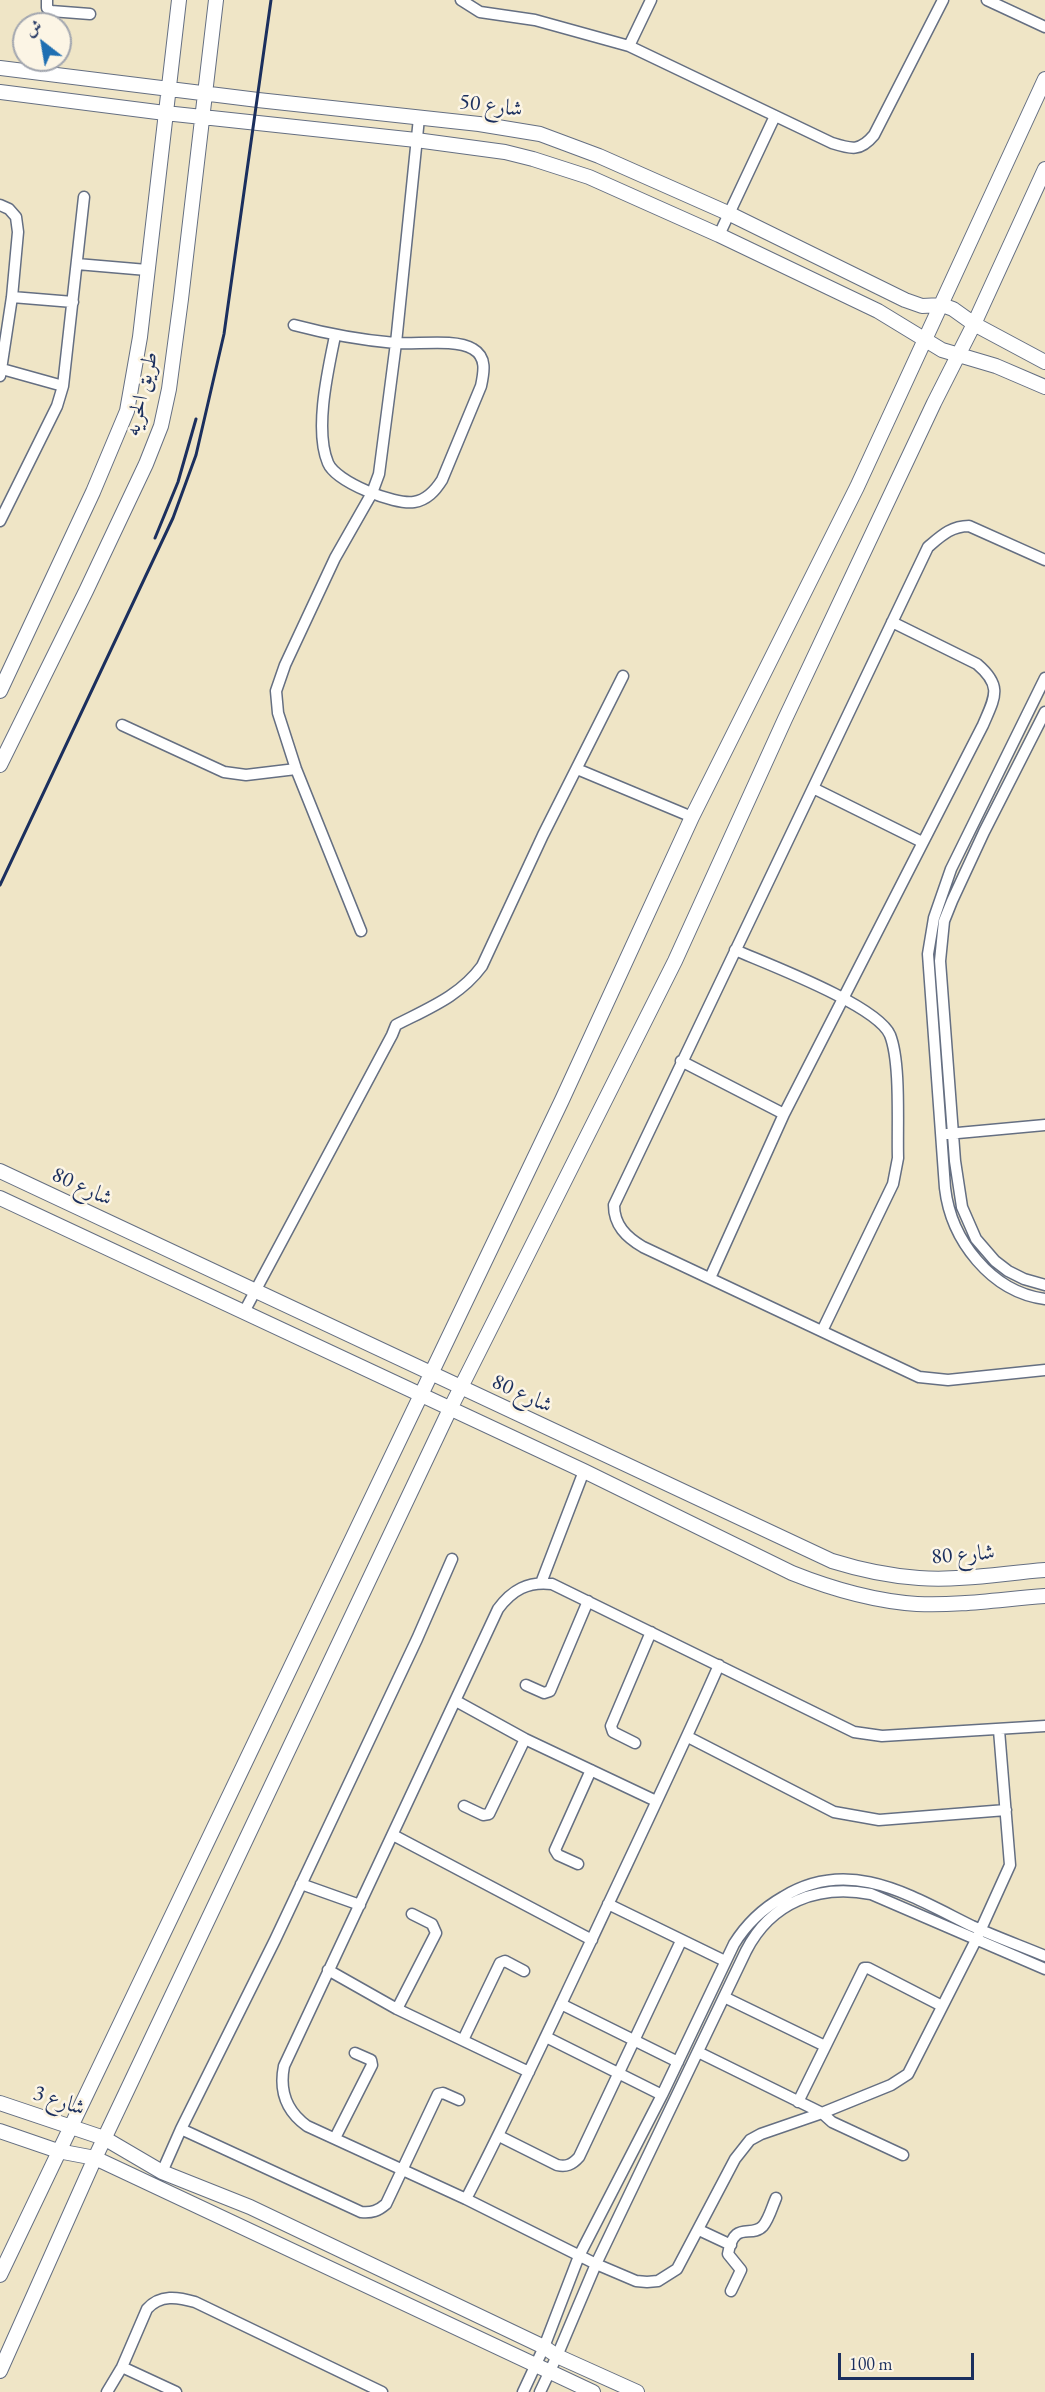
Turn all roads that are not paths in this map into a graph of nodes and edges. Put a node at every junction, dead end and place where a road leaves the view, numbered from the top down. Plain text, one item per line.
1 (47, 0) edge
2 (179, 0) edge
3 (216, 0) edge
4 (461, 0) edge
5 (651, 0) edge
6 (943, 0) edge
7 (987, 0) edge
8 (90, 14) dead end
9 (1045, 27) edge
10 (629, 46) junction
11 (0, 68) edge
12 (1045, 79) edge
13 (168, 88) junction
14 (0, 92) edge
15 (206, 93) junction
16 (165, 113) junction
17 (775, 116) junction
18 (204, 117) junction
19 (419, 118) junction
20 (416, 140) junction
21 (1045, 169) edge
22 (84, 198) dead end
23 (0, 205) edge
24 (730, 214) junction
25 (719, 235) junction
26 (77, 264) junction
27 (147, 270) junction
28 (12, 297) junction
29 (73, 302) junction
30 (942, 305) junction
31 (974, 324) junction
32 (294, 325) dead end
33 (335, 336) junction
34 (923, 340) junction
35 (396, 343) junction
36 (959, 355) junction
37 (1045, 362) edge
38 (1, 372) edge
39 (63, 386) junction
40 (1045, 387) edge
41 (372, 493) junction
42 (0, 521) edge
43 (1045, 560) edge
44 (892, 622) junction
45 (623, 676) dead end
46 (1045, 678) edge
47 (0, 691) edge
48 (1045, 712) edge
49 (122, 725) dead end
50 (0, 765) edge
51 (296, 769) junction
52 (577, 769) junction
53 (813, 788) junction
54 (692, 817) junction
55 (922, 842) junction
56 (361, 931) dead end
57 (735, 950) junction
58 (844, 999) junction
59 (681, 1061) junction
60 (784, 1114) junction
61 (1045, 1125) edge
62 (953, 1133) junction
63 (941, 1135) junction
64 (0, 1171) edge
65 (0, 1198) edge
66 (183, 1257) junction
67 (710, 1278) junction
68 (171, 1279) junction
69 (1045, 1285) edge
70 (256, 1291) junction
71 (1045, 1299) edge
72 (244, 1312) junction
73 (822, 1331) junction
74 (1045, 1370) edge
75 (430, 1374) junction
76 (462, 1389) junction
77 (419, 1395) junction
78 (450, 1409) junction
79 (584, 1471) junction
80 (785, 1540) junction
81 (452, 1559) dead end
82 (772, 1563) junction
83 (1045, 1570) edge
84 (541, 1583) junction
85 (1045, 1596) edge
86 (588, 1601) junction
87 (651, 1632) junction
88 (719, 1665) junction
89 (526, 1685) dead end
90 (456, 1701) junction
91 (1045, 1726) edge
92 (999, 1731) junction
93 (688, 1737) junction
94 (525, 1739) junction
95 (635, 1743) dead end
96 (591, 1770) junction
97 (656, 1801) junction
98 (464, 1806) dead end
99 (1006, 1810) junction
100 (393, 1835) junction
101 (578, 1864) dead end
102 (301, 1884) junction
103 (608, 1904) junction
104 (360, 1905) junction
105 (412, 1914) dead end
106 (978, 1935) junction
107 (592, 1940) junction
108 (681, 1941) junction
109 (1045, 1956) edge
110 (725, 1961) junction
111 (328, 1970) junction
112 (1045, 1970) edge
113 (524, 1971) dead end
114 (724, 1997) junction
115 (561, 2004) junction
116 (942, 2006) junction
117 (397, 2009) junction
118 (546, 2037) junction
119 (463, 2040) junction
120 (634, 2040) junction
121 (825, 2046) junction
122 (698, 2052) junction
123 (355, 2053) dead end
124 (678, 2062) junction
125 (529, 2072) junction
126 (618, 2073) junction
127 (662, 2094) junction
128 (459, 2100) dead end
129 (798, 2102) junction
130 (0, 2103) edge
131 (822, 2113) junction
132 (69, 2127) junction
133 (180, 2129) junction
134 (0, 2131) edge
135 (499, 2136) junction
136 (104, 2138) junction
137 (335, 2138) junction
138 (58, 2151) junction
139 (903, 2155) dead end
140 (95, 2158) junction
141 (404, 2170) junction
142 (162, 2172) junction
143 (776, 2198) dead end
144 (466, 2199) junction
145 (699, 2230) junction
146 (731, 2246) junction
147 (579, 2256) junction
148 (596, 2264) junction
149 (0, 2275) edge
150 (730, 2291) dead end
151 (544, 2347) junction
152 (557, 2356) junction
153 (535, 2365) junction
154 (122, 2367) junction
155 (0, 2371) edge
156 (550, 2372) junction
157 (107, 2392) edge
158 (176, 2392) edge
159 (382, 2392) edge
160 (523, 2392) edge
161 (540, 2392) edge
162 (592, 2392) edge
163 (637, 2392) edge

1 - 8 street
2 - 13 street, طريق الحريه
3 - 15 street, طريق الحريه
4 - 10 street
5 - 10 street
6 - 17 street
7 - 9 street
10 - 17 street
11 - 13 street, شارع 50
12 - 30 street
13 - 15 street, شارع 50
13 - 16 street, طريق الحريه
14 - 16 street, شارع 50
15 - 18 street, طريق الحريه
15 - 19 street, شارع 50
16 - 18 street, شارع 50
16 - 27 street, طريق الحريه
17 - 24 street
18 - 20 street, شارع 50
18 - 50 street, طريق الحريه
19 - 20 street
19 - 24 street, شارع 50
20 - 25 street, شارع 50
20 - 35 street
21 - 31 street
22 - 26 street
23 - 28 street
24 - 25 street
24 - 30 street, شارع 50
25 - 34 street, شارع 50
26 - 27 street
26 - 29 street
27 - 47 street, طريق الحريه
28 - 29 street
28 - 38 street
29 - 39 street
30 - 31 street
30 - 34 street
31 - 36 street
31 - 37 street
32 - 33 street
33 - 35 street
33 - 41 street
34 - 36 street, شارع 50
34 - 54 street
35 - 41 street
35 - 41 street
36 - 40 street, شارع 50
36 - 76 street
38 - 39 street
39 - 42 street
41 - 51 street
43 - 44 street
44 - 53 street
44 - 55 street
45 - 52 street
46 - 63 street
48 - 62 street
49 - 51 street
51 - 56 street
52 - 54 street
52 - 70 street
53 - 55 street
53 - 57 street
54 - 75 street
55 - 58 street
57 - 58 street
57 - 59 street
58 - 60 street
58 - 73 street
59 - 60 street
59 - 67 street
60 - 67 street
61 - 62 street
62 - 63 street
62 - 69 street
63 - 71 street
64 - 66 street, شارع 80
65 - 68 street, شارع 80
66 - 68 street
66 - 70 street, شارع 80
67 - 73 street
68 - 72 street, شارع 80
70 - 72 street
70 - 75 street, شارع 80
72 - 77 street, شارع 80
73 - 74 street
75 - 76 street, شارع 80
75 - 77 street
76 - 78 street
76 - 80 street, شارع 80
77 - 78 street, شارع 80
77 - 132 street
78 - 79 street, شارع 80
78 - 136 street
79 - 82 street, شارع 80
79 - 84 street
80 - 82 street
80 - 83 street, شارع 80
81 - 102 street
82 - 85 street, شارع 80
84 - 86 street
84 - 90 street
86 - 87 street
86 - 89 street
87 - 88 street
87 - 95 street
88 - 92 street
88 - 93 street
90 - 94 street
90 - 100 street
91 - 92 street
92 - 99 street
93 - 97 street
93 - 99 street
94 - 96 street
94 - 98 street
96 - 97 street
96 - 101 street
97 - 103 street
99 - 106 street
100 - 104 street
100 - 107 street
102 - 104 street
102 - 133 street
103 - 107 street
103 - 108 street
104 - 111 street
105 - 117 street
106 - 109 street
106 - 110 street
106 - 112 street
106 - 114 street
106 - 116 street
107 - 115 street
108 - 110 street
108 - 120 street
110 - 124 street
111 - 117 street
111 - 137 street
113 - 119 street
114 - 121 street
114 - 122 street
115 - 118 street
115 - 120 street
116 - 121 street
116 - 131 street
117 - 119 street
118 - 125 street
118 - 126 street
119 - 125 street
120 - 124 street
120 - 126 street
121 - 129 street
122 - 129 street
122 - 148 street
123 - 137 street
124 - 127 street
125 - 135 street
126 - 127 street
126 - 135 street
127 - 147 street
128 - 141 street
129 - 131 street
130 - 132 street, شارع 3
131 - 139 street
131 - 145 street
132 - 136 street, شارع 3
132 - 138 street
133 - 141 street
133 - 142 street
134 - 138 street, شارع 3
135 - 144 street
136 - 140 street
136 - 142 street, شارع 3
137 - 141 street
138 - 140 street, شارع 3
138 - 149 street
140 - 153 street, شارع 3
140 - 155 street
141 - 144 street
142 - 151 street, شارع 3
143 - 146 street
144 - 147 street
145 - 146 street
145 - 148 street
146 - 150 street
147 - 148 street
147 - 151 street
148 - 152 street
151 - 152 street, شارع 3
151 - 153 street
152 - 156 street
152 - 163 street, شارع 3
153 - 156 street, شارع 3
153 - 160 street
154 - 157 street
154 - 158 street
154 - 159 street
156 - 161 street
156 - 162 street, شارع 3

